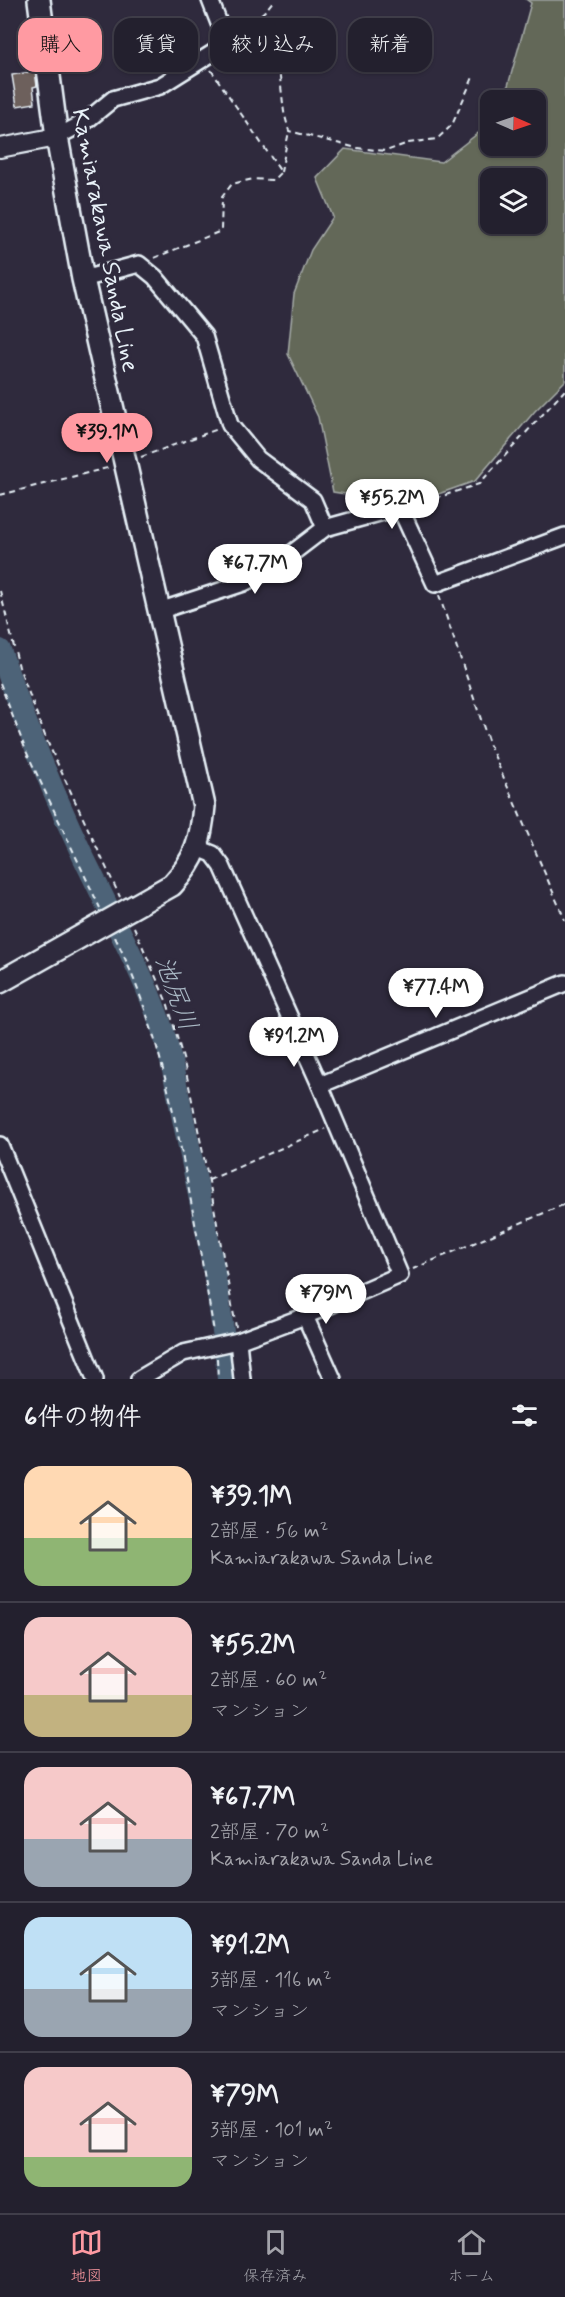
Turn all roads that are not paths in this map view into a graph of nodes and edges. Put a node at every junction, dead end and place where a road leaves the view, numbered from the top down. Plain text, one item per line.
1 (39, 0) edge
2 (210, 0) edge
3 (57, 137) junction
4 (0, 148) edge
5 (83, 279) junction
6 (325, 528) junction
7 (565, 536) edge
8 (159, 611) junction
9 (198, 848) junction
10 (0, 982) edge
11 (565, 983) edge
12 (320, 1085) junction
13 (0, 1145) edge
14 (305, 1316) junction
15 (238, 1341) junction
16 (95, 1379) edge
17 (139, 1379) edge
18 (242, 1379) edge
19 (333, 1379) edge

1 - 3 main road, Kamiarakawa Sanda Line
2 - 3 street
3 - 4 street
3 - 5 main road, Kamiarakawa Sanda Line
5 - 6 street
5 - 8 main road, Kamiarakawa Sanda Line
6 - 7 street
6 - 8 street
8 - 9 main road, Kamiarakawa Sanda Line
9 - 10 main road, Kamiarakawa Sanda Line
9 - 12 street
11 - 12 street
12 - 14 street
13 - 16 street
14 - 15 street
14 - 19 street
15 - 17 street
15 - 18 street

